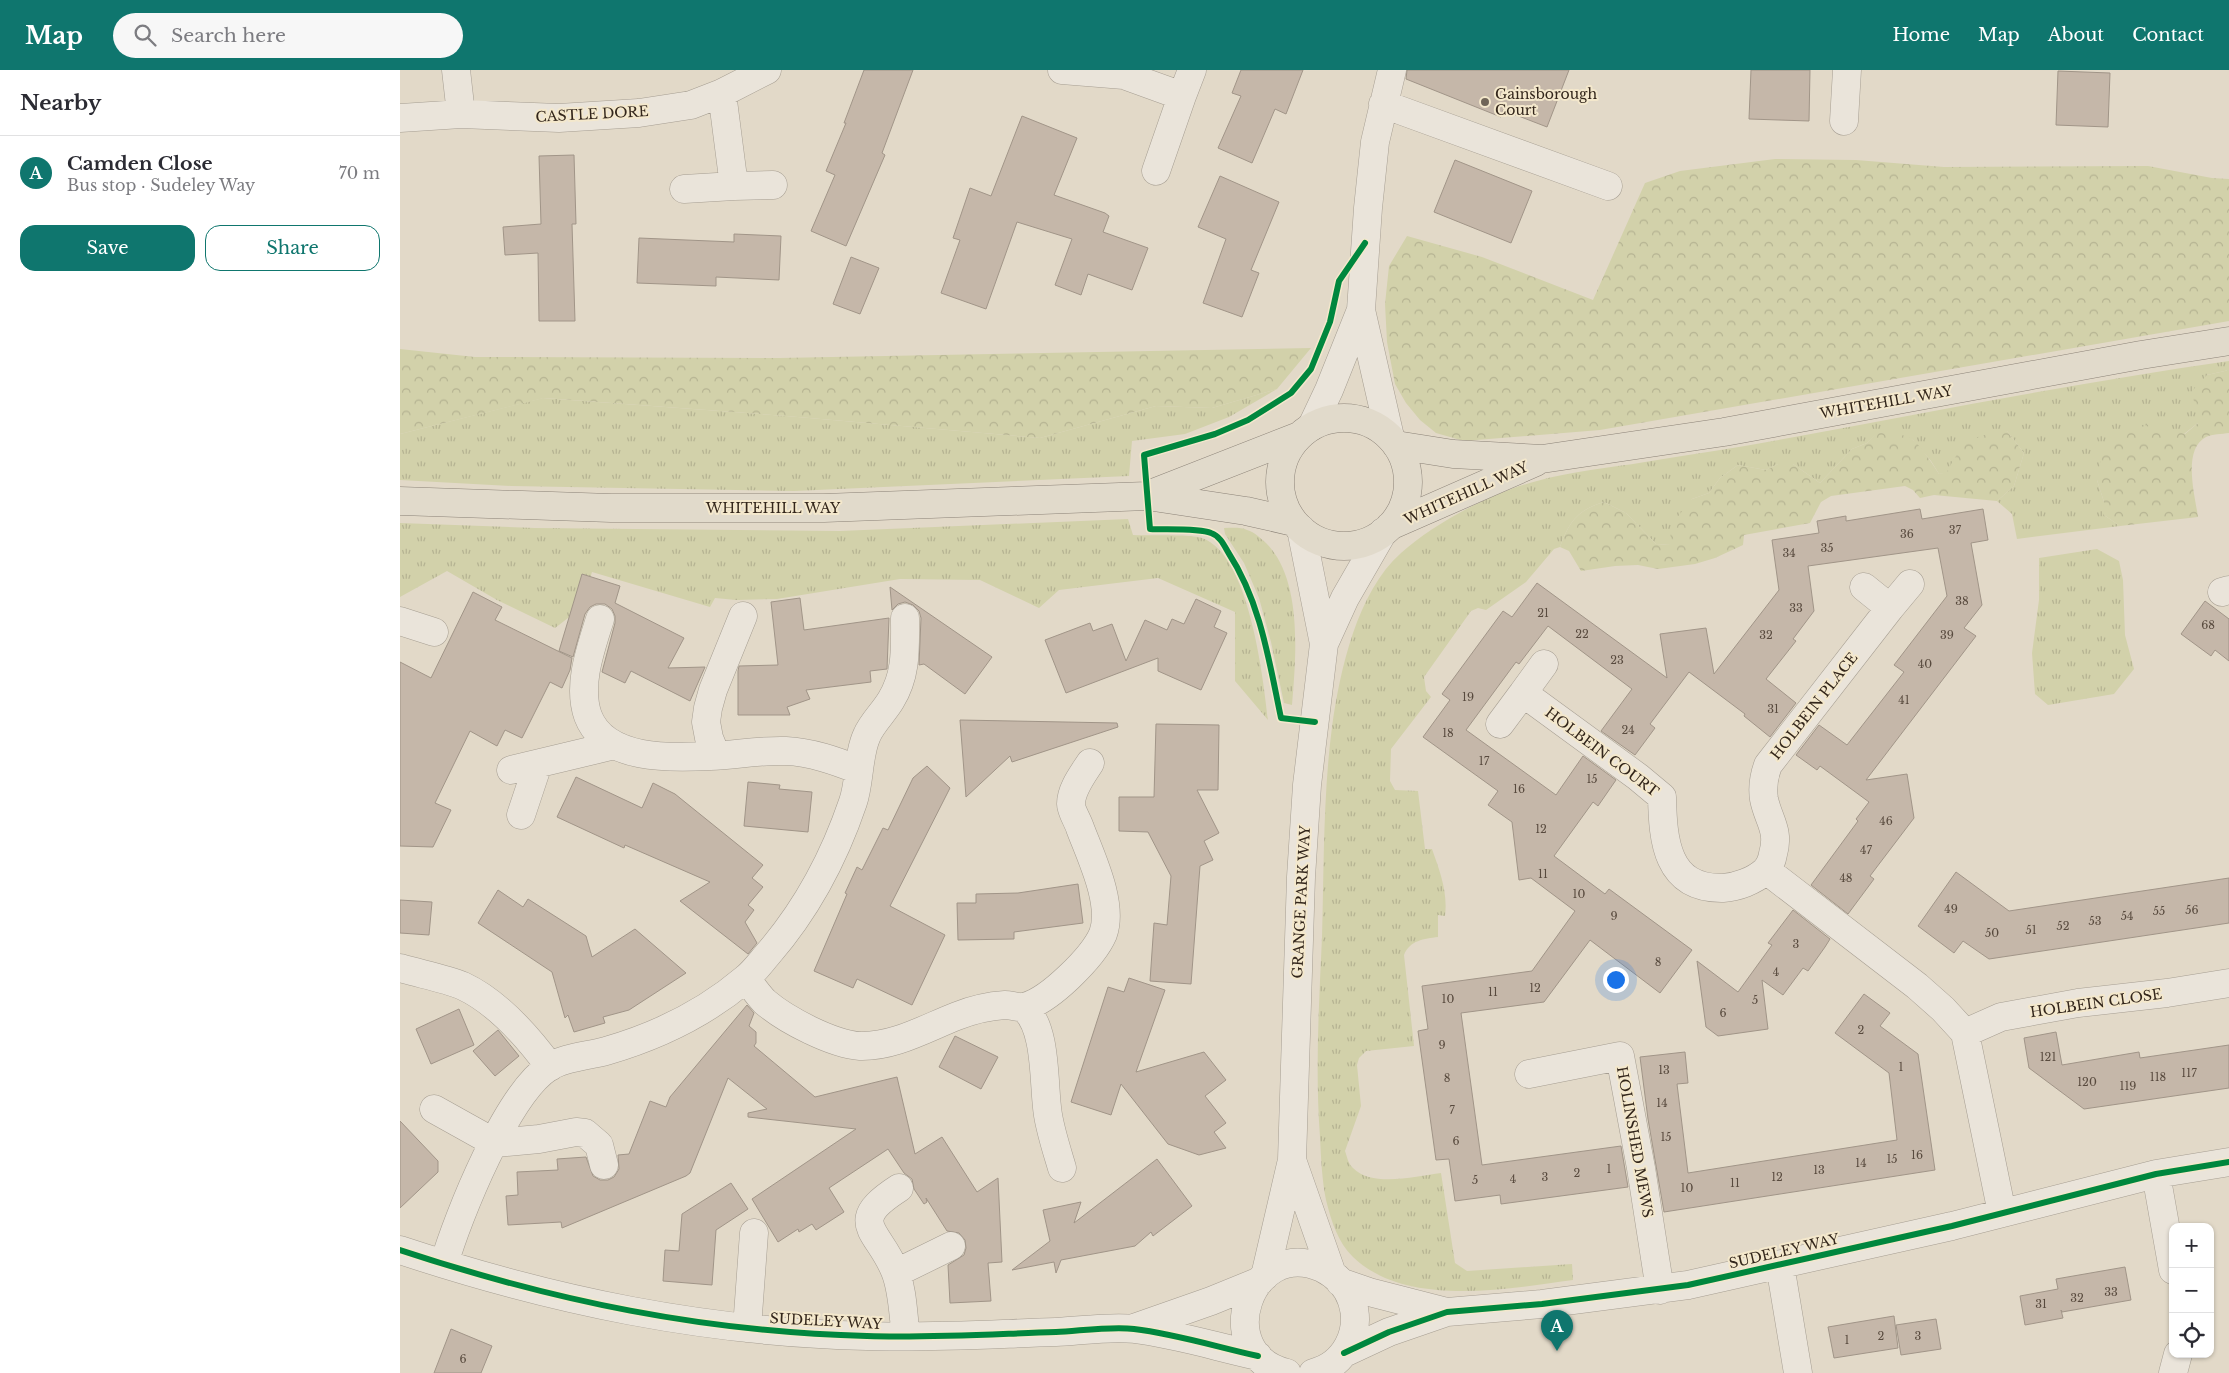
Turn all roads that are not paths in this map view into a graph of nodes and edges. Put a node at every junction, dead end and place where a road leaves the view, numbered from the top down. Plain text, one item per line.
1 (456, 70) edge
2 (767, 70) edge
3 (1062, 70) edge
4 (1192, 70) edge
5 (1392, 70) edge
6 (1847, 70) edge
7 (722, 93) junction
8 (1182, 96) junction
9 (1383, 104) junction
10 (461, 114) junction
11 (400, 118) edge
12 (1844, 121) dead end
13 (1156, 171) dead end
14 (773, 185) dead end
15 (734, 186) junction
16 (1608, 186) dead end
17 (684, 189) dead end
18 (1360, 310) junction
19 (2229, 341) edge
20 (1305, 431) junction
21 (1393, 441) junction
22 (1542, 459) junction
23 (1147, 496) junction
24 (400, 501) edge
25 (1298, 526) junction
26 (1387, 529) junction
27 (1910, 584) dead end
28 (1864, 587) dead end
29 (1890, 608) junction
30 (743, 616) dead end
31 (905, 618) dead end
32 (600, 619) dead end
33 (400, 621) edge
34 (434, 632) dead end
35 (1324, 644) junction
36 (1544, 664) dead end
37 (1523, 693) junction
38 (1500, 724) dead end
39 (614, 746) junction
40 (716, 755) junction
41 (1090, 763) dead end
42 (538, 764) junction
43 (511, 770) dead end
44 (860, 770) junction
45 (521, 815) dead end
46 (1766, 870) junction
47 (400, 968) edge
48 (746, 978) junction
49 (2229, 983) edge
50 (1023, 1007) junction
51 (1965, 1033) junction
52 (550, 1067) junction
53 (1529, 1074) dead end
54 (434, 1109) dead end
55 (495, 1142) junction
56 (1292, 1160) junction
57 (2229, 1162) edge
58 (604, 1165) dead end
59 (1062, 1168) dead end
60 (2156, 1174) junction
61 (899, 1188) dead end
62 (2002, 1213) junction
63 (754, 1233) dead end
64 (951, 1246) dead end
65 (400, 1250) edge
66 (444, 1264) junction
67 (1780, 1265) junction
68 (2173, 1268) edge
69 (896, 1273) junction
70 (1262, 1278) junction
71 (1336, 1278) junction
72 (1660, 1290) junction
73 (1446, 1312) junction
74 (747, 1328) junction
75 (1133, 1328) junction
76 (906, 1336) junction
77 (2177, 1358) edge
78 (1340, 1361) edge
79 (1269, 1366) edge
80 (1313, 1373) edge
81 (1798, 1373) edge
82 (2173, 1373) edge

1 - 10 street
2 - 7 street, CASTLE DORE
3 - 8 street
4 - 8 street
5 - 9 street
6 - 12 street
7 - 10 street, CASTLE DORE
7 - 15 street
8 - 13 street
9 - 16 street
9 - 18 street
10 - 11 street, CASTLE DORE
14 - 15 street
15 - 17 street
18 - 20 street
18 - 21 street
19 - 22 main road, WHITEHILL WAY
20 - 21 main road
20 - 23 main road, WHITEHILL WAY
20 - 25 main road
21 - 22 main road, WHITEHILL WAY
21 - 26 main road
22 - 26 main road, WHITEHILL WAY
23 - 24 main road, WHITEHILL WAY
23 - 25 main road, WHITEHILL WAY
25 - 26 main road
25 - 35 street, GRANGE PARK WAY
26 - 35 street, GRANGE PARK WAY
27 - 29 street, HOLBEIN PLACE
28 - 29 street
29 - 46 street, HOLBEIN PLACE
30 - 40 street
31 - 44 street
32 - 39 street
33 - 34 street
35 - 56 street, GRANGE PARK WAY
36 - 37 street
37 - 38 street
37 - 46 street, HOLBEIN COURT
39 - 40 street
39 - 42 street
40 - 44 street
41 - 50 street
42 - 43 street
42 - 45 street
44 - 48 street
46 - 51 street
47 - 52 street
48 - 50 street
48 - 52 street
49 - 51 street, HOLBEIN CLOSE
50 - 59 street
51 - 62 street
52 - 55 street
53 - 72 street, HOLINSHED MEWS
54 - 55 street
55 - 58 street
55 - 66 street
56 - 70 street, GRANGE PARK WAY
56 - 71 street, GRANGE PARK WAY
57 - 60 street, SUDELEY WAY
60 - 62 street, SUDELEY WAY
60 - 68 street
61 - 69 street
62 - 67 street, SUDELEY WAY
63 - 74 street
64 - 69 street
65 - 66 street, SUDELEY WAY
66 - 74 street, SUDELEY WAY
67 - 72 street, SUDELEY WAY
67 - 81 street
69 - 76 street
70 - 71 street, SUDELEY WAY
70 - 75 street, SUDELEY WAY
70 - 79 street
71 - 73 street, SUDELEY WAY
71 - 78 street, GRANGE PARK WAY
72 - 73 street, SUDELEY WAY
73 - 78 street, SUDELEY WAY
74 - 76 street, SUDELEY WAY
75 - 76 street, SUDELEY WAY
75 - 79 street, SUDELEY WAY
77 - 82 street
78 - 80 street, SUDELEY WAY

